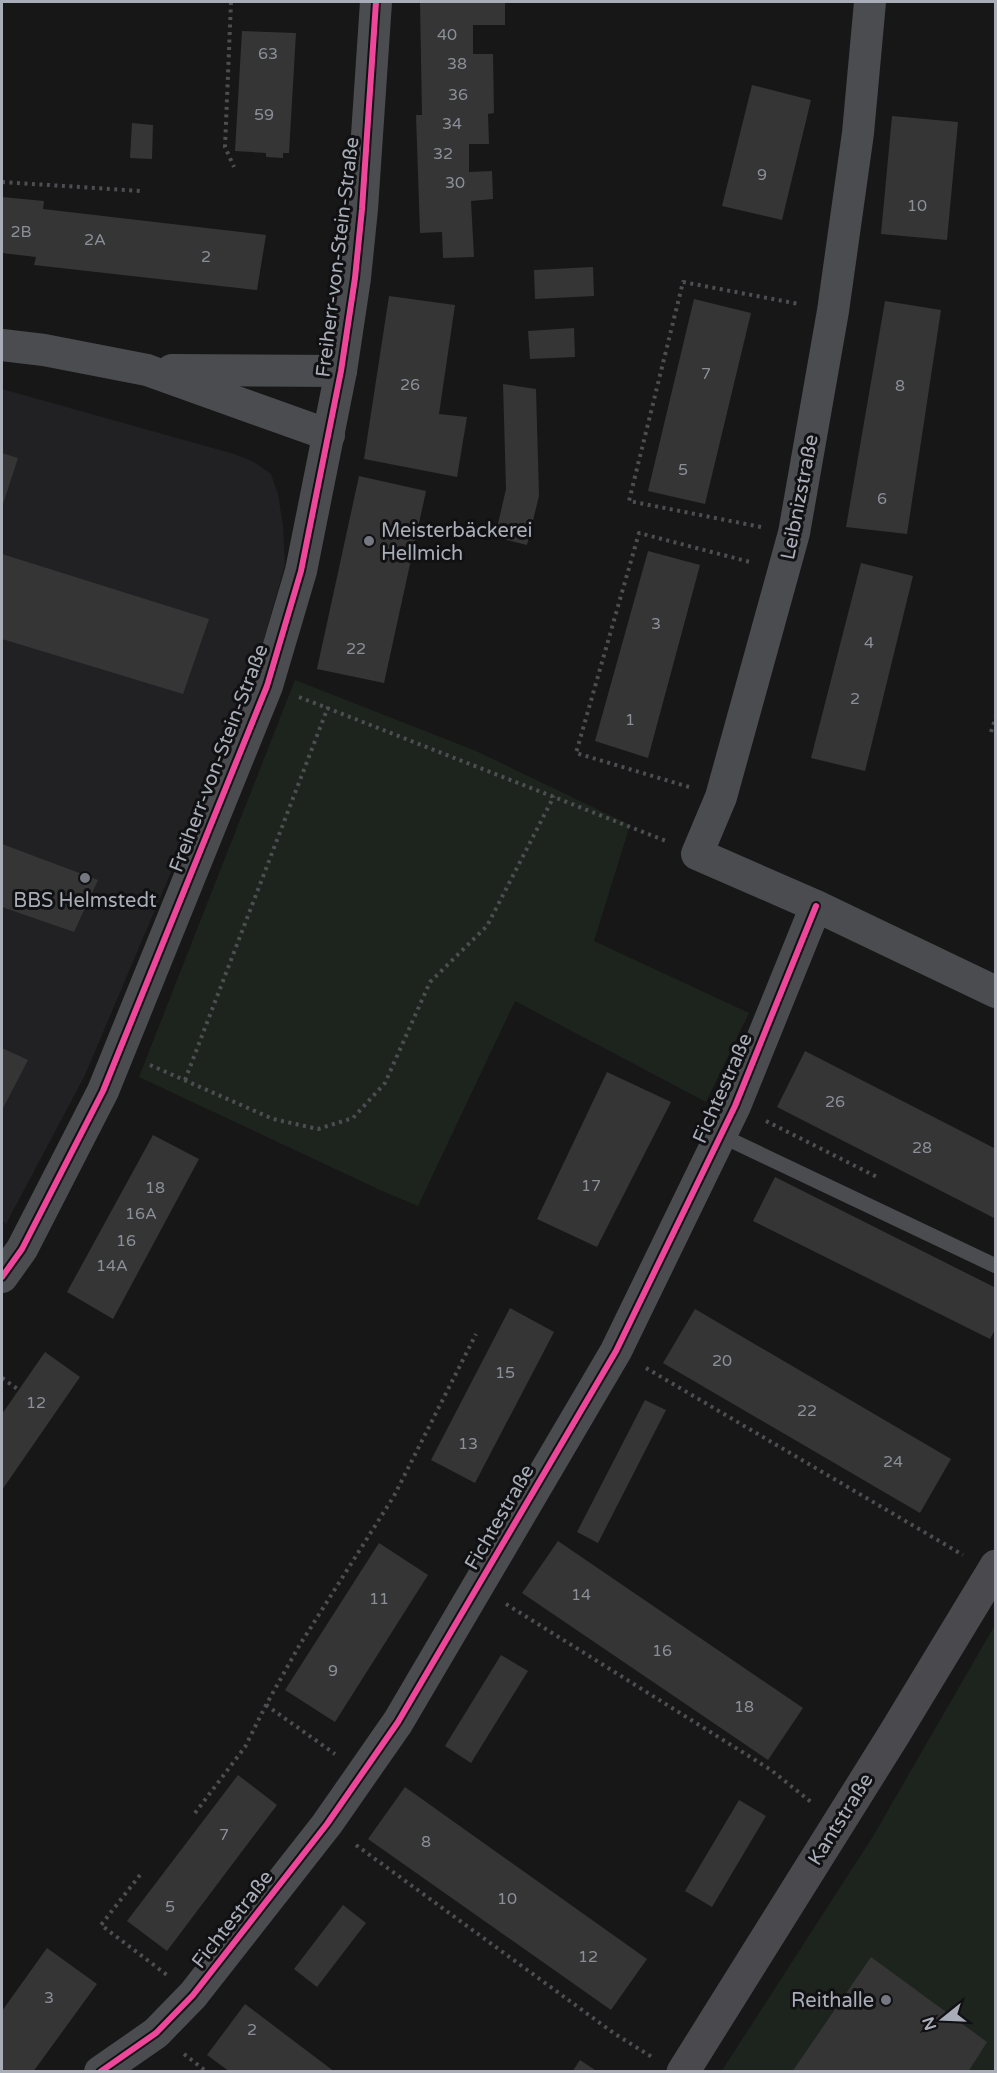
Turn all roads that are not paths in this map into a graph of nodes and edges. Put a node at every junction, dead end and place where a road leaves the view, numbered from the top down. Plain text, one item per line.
1 (376, 2) edge
2 (870, 2) edge
3 (2, 345) edge
4 (147, 370) junction
5 (341, 371) junction
6 (329, 435) junction
7 (816, 906) junction
8 (996, 992) edge
9 (720, 1135) junction
10 (996, 1266) edge
11 (2, 1277) edge
12 (994, 1569) edge
13 (669, 2065) edge
14 (100, 2072) edge

1 - 5 street, Freiherr-von-Stein-Straße
2 - 7 street, Leibnizstraße
3 - 4 street
4 - 5 street
4 - 6 street
5 - 6 street, Freiherr-von-Stein-Straße
6 - 11 street, Freiherr-von-Stein-Straße
7 - 8 street
7 - 9 street, Fichtestraße
9 - 10 lane
9 - 14 street, Fichtestraße
12 - 13 main road, Kantstraße

